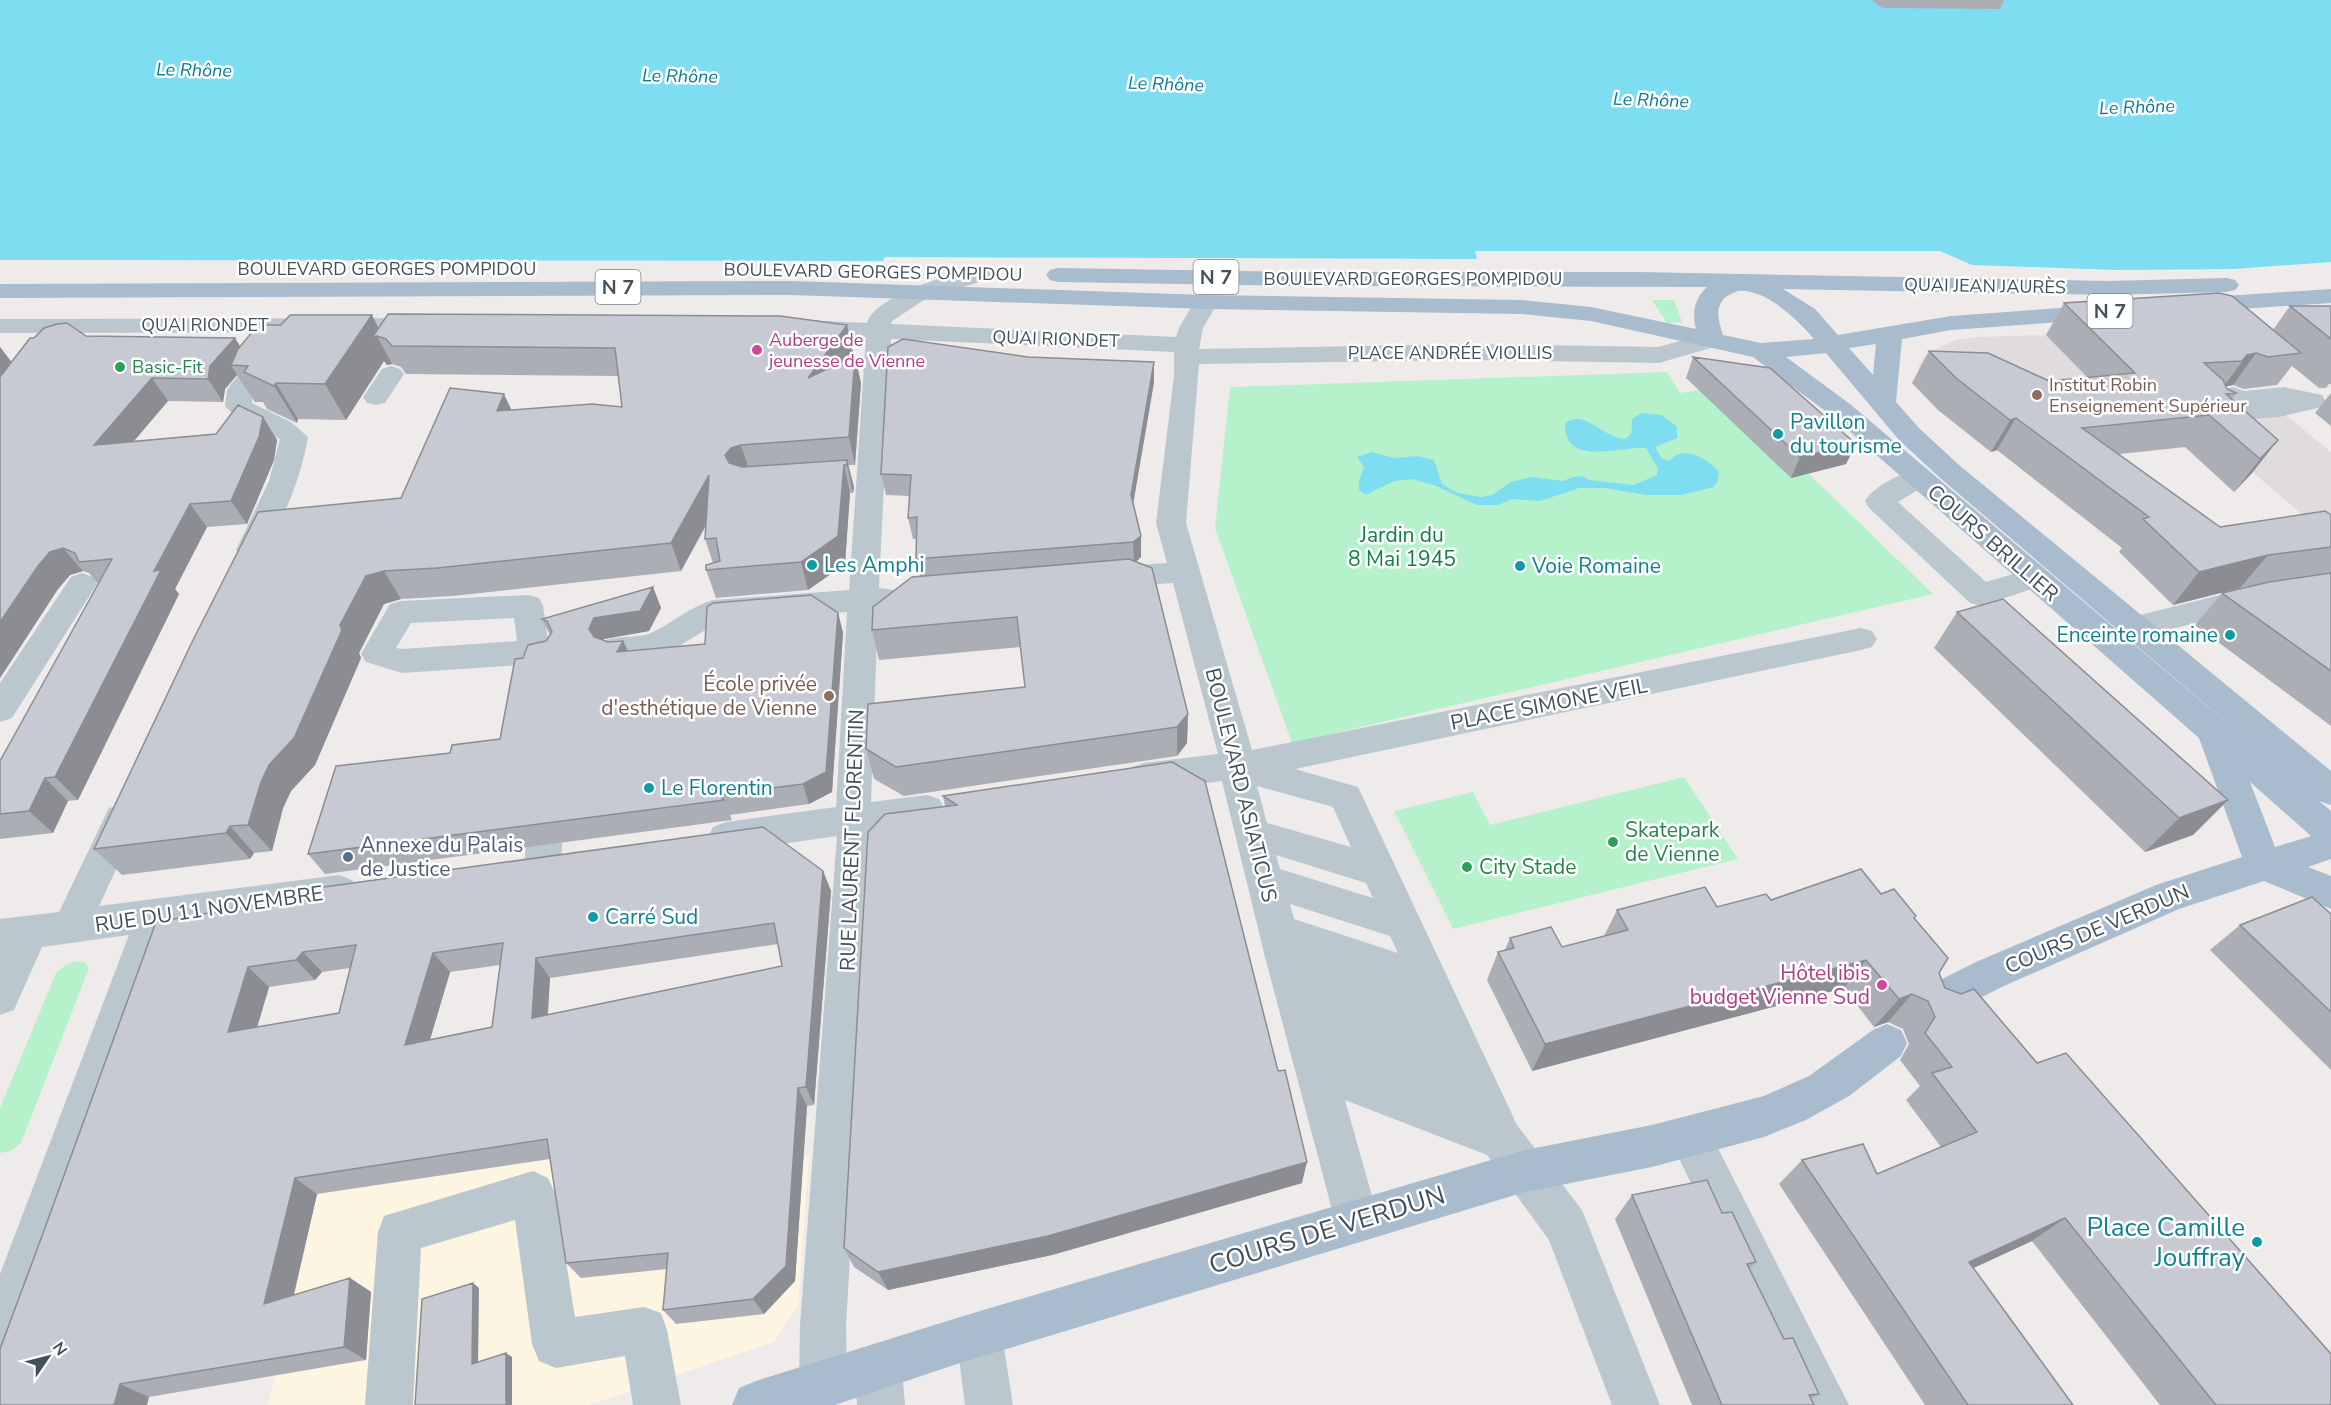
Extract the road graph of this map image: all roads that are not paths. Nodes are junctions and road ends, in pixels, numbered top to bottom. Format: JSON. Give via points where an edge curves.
{"nodes":[{"id":1,"x":81,"y":268,"type":"dead end"},
{"id":2,"x":985,"y":273,"type":"junction"},
{"id":3,"x":2331,"y":281,"type":"edge"},
{"id":4,"x":1746,"y":283,"type":"junction"},
{"id":5,"x":0,"y":291,"type":"edge"},
{"id":6,"x":919,"y":293,"type":"junction"},
{"id":7,"x":2331,"y":296,"type":"edge"},
{"id":8,"x":1206,"y":302,"type":"junction"},
{"id":9,"x":2201,"y":305,"type":"junction"},
{"id":10,"x":300,"y":325,"type":"junction"},
{"id":11,"x":2224,"y":325,"type":"edge"},
{"id":12,"x":0,"y":326,"type":"edge"},
{"id":13,"x":58,"y":326,"type":"junction"},
{"id":14,"x":777,"y":327,"type":"edge"},
{"id":15,"x":427,"y":330,"type":"edge"},
{"id":16,"x":878,"y":332,"type":"junction"},
{"id":17,"x":1890,"y":332,"type":"junction"},
{"id":18,"x":1712,"y":340,"type":"junction"},
{"id":19,"x":1833,"y":344,"type":"junction"},
{"id":20,"x":1186,"y":351,"type":"junction"},
{"id":21,"x":1761,"y":351,"type":"junction"},
{"id":22,"x":36,"y":353,"type":"edge"},
{"id":23,"x":2278,"y":370,"type":"edge"},
{"id":24,"x":391,"y":374,"type":"edge"},
{"id":25,"x":2233,"y":395,"type":"edge"},
{"id":26,"x":376,"y":397,"type":"dead end"},
{"id":27,"x":1883,"y":401,"type":"junction"},
{"id":28,"x":2322,"y":401,"type":"edge"},
{"id":29,"x":2214,"y":414,"type":"edge"},
{"id":30,"x":1918,"y":478,"type":"junction"},
{"id":31,"x":1185,"y":572,"type":"junction"},
{"id":32,"x":240,"y":573,"type":"edge"},
{"id":33,"x":2033,"y":578,"type":"junction"},
{"id":34,"x":1081,"y":579,"type":"edge"},
{"id":35,"x":82,"y":584,"type":"edge"},
{"id":36,"x":2331,"y":588,"type":"edge"},
{"id":37,"x":906,"y":595,"type":"edge"},
{"id":38,"x":862,"y":600,"type":"junction"},
{"id":39,"x":2134,"y":627,"type":"junction"},
{"id":40,"x":1861,"y":639,"type":"dead end"},
{"id":41,"x":617,"y":648,"type":"edge"},
{"id":42,"x":0,"y":709,"type":"edge"},
{"id":43,"x":2213,"y":730,"type":"junction"},
{"id":44,"x":1109,"y":782,"type":"edge"},
{"id":45,"x":2325,"y":786,"type":"edge"},
{"id":46,"x":133,"y":794,"type":"edge"},
{"id":47,"x":959,"y":805,"type":"edge"},
{"id":48,"x":854,"y":820,"type":"junction"},
{"id":49,"x":2331,"y":832,"type":"edge"},
{"id":50,"x":695,"y":842,"type":"edge"},
{"id":51,"x":2331,"y":844,"type":"edge"},
{"id":52,"x":577,"y":858,"type":"edge"},
{"id":53,"x":2263,"y":864,"type":"junction"},
{"id":54,"x":507,"y":868,"type":"edge"},
{"id":55,"x":366,"y":887,"type":"edge"},
{"id":56,"x":2331,"y":893,"type":"edge"},
{"id":57,"x":1272,"y":910,"type":"junction"},
{"id":58,"x":155,"y":917,"type":"junction"},
{"id":59,"x":71,"y":927,"type":"junction"},
{"id":60,"x":15,"y":934,"type":"edge"},
{"id":61,"x":1433,"y":987,"type":"junction"},
{"id":62,"x":0,"y":997,"type":"edge"},
{"id":63,"x":1936,"y":1002,"type":"edge"},
{"id":64,"x":1887,"y":1043,"type":"dead end"},
{"id":65,"x":1690,"y":1138,"type":"junction"},
{"id":66,"x":1357,"y":1221,"type":"junction"},
{"id":67,"x":980,"y":1335,"type":"junction"},
{"id":68,"x":0,"y":1336,"type":"edge"},
{"id":69,"x":823,"y":1384,"type":"junction"},
{"id":70,"x":880,"y":1387,"type":"edge"},
{"id":71,"x":390,"y":1405,"type":"edge"},
{"id":72,"x":657,"y":1405,"type":"edge"},
{"id":73,"x":756,"y":1405,"type":"edge"},
{"id":74,"x":989,"y":1405,"type":"edge"},
{"id":75,"x":1636,"y":1405,"type":"edge"},
{"id":76,"x":1825,"y":1405,"type":"edge"}],
"edges":[{"from":1,"to":2,"type":"main road","name":"BOULEVARD GEORGES POMPIDOU","number":"N 7"},
{"from":2,"to":4,"type":"main road","name":"BOULEVARD GEORGES POMPIDOU","number":"N 7"},
{"from":2,"to":6,"type":"street"},
{"from":3,"to":4,"type":"main road","name":"QUAI JEAN JAURÈS","number":"N 7","via":[[2108,288]]},
{"from":4,"to":18,"type":"main road","via":[[1719,289],[1708,300],[1706,325]]},
{"from":4,"to":19,"type":"main road","name":"COURS BRILLIER","via":[[1793,304]]},
{"from":5,"to":6,"type":"main road","name":"BOULEVARD GEORGES POMPIDOU","number":"N 7","via":[[635,287]]},
{"from":6,"to":8,"type":"main road","name":"BOULEVARD GEORGES POMPIDOU","number":"N 7"},
{"from":6,"to":16,"type":"street","via":[[881,317]]},
{"from":7,"to":9,"type":"main road","name":"QUAI JEAN JAURÈS","number":"N 7"},
{"from":8,"to":18,"type":"main road","name":"BOULEVARD GEORGES POMPIDOU","number":"N 7","via":[[1557,309]]},
{"from":8,"to":20,"type":"street","via":[[1191,328]]},
{"from":9,"to":11,"type":"street"},
{"from":9,"to":17,"type":"main road","name":"QUAI JEAN JAURÈS","number":"N 7","via":[[1951,322]]},
{"from":10,"to":13,"type":"street","name":"QUAI RIONDET"},
{"from":10,"to":15,"type":"street","name":"QUAI RIONDET"},
{"from":10,"to":32,"type":"street","via":[[275,349],[238,397],[238,406],[250,417],[294,437],[290,461]]},
{"from":12,"to":13,"type":"street","name":"QUAI RIONDET"},
{"from":13,"to":22,"type":"street"},
{"from":14,"to":16,"type":"street","name":"QUAI RIONDET"},
{"from":16,"to":20,"type":"street","name":"QUAI RIONDET"},
{"from":16,"to":38,"type":"street","name":"RUE LAURENT FLORENTIN","via":[[859,476]]},
{"from":17,"to":19,"type":"main road","name":"QUAI JEAN JAURÈS","number":"N 7"},
{"from":17,"to":27,"type":"main road"},
{"from":18,"to":20,"type":"street","name":"PLACE ANDRÉE VIOLLIS","via":[[1659,355]]},
{"from":18,"to":21,"type":"main road","name":"BOULEVARD GEORGES POMPIDOU"},
{"from":19,"to":21,"type":"main road","name":"QUAI JEAN JAURÈS"},
{"from":19,"to":27,"type":"main road","name":"COURS BRILLIER"},
{"from":20,"to":31,"type":"street","name":"BOULEVARD ASIATICUS","via":[[1187,376],[1171,523]]},
{"from":21,"to":30,"type":"main road","name":"COURS BRILLIER","via":[[1841,410]]},
{"from":23,"to":28,"type":"street"},
{"from":24,"to":26,"type":"street"},
{"from":25,"to":28,"type":"street","via":[[2238,399],[2284,395]]},
{"from":27,"to":39,"type":"main road","name":"COURS BRILLIER","via":[[1909,434],[1948,471]]},
{"from":28,"to":29,"type":"street"},
{"from":30,"to":33,"type":"main road","name":"COURS BRILLIER"},
{"from":30,"to":33,"type":"street","via":[[1879,501],[1981,595]]},
{"from":31,"to":34,"type":"street"},
{"from":31,"to":57,"type":"street","name":"BOULEVARD ASIATICUS","via":[[1234,746]]},
{"from":33,"to":43,"type":"main road","name":"COURS BRILLIER"},
{"from":35,"to":42,"type":"street"},
{"from":36,"to":39,"type":"street","via":[[2240,601]]},
{"from":37,"to":38,"type":"street"},
{"from":38,"to":41,"type":"street","via":[[713,611],[657,645]]},
{"from":38,"to":48,"type":"street","name":"RUE LAURENT FLORENTIN"},
{"from":39,"to":45,"type":"main road","name":"COURS BRILLIER"},
{"from":40,"to":57,"type":"street","name":"PLACE SIMONE VEIL"},
{"from":43,"to":49,"type":"main road","name":"COURS BRILLIER"},
{"from":43,"to":53,"type":"main road"},
{"from":44,"to":57,"type":"street","via":[[1191,770]]},
{"from":46,"to":59,"type":"street"},
{"from":47,"to":48,"type":"street"},
{"from":48,"to":50,"type":"street"},
{"from":48,"to":69,"type":"street","name":"RUE LAURENT FLORENTIN","via":[[856,850],[823,1325]]},
{"from":51,"to":53,"type":"main road","name":"COURS DE VERDUN"},
{"from":52,"to":54,"type":"street","via":[[543,852]]},
{"from":53,"to":56,"type":"main road"},
{"from":53,"to":63,"type":"main road","name":"COURS DE VERDUN","via":[[2169,896],[1990,974]]},
{"from":55,"to":58,"type":"street","name":"RUE DU 11 NOVEMBRE"},
{"from":57,"to":61,"type":"street"},
{"from":57,"to":61,"type":"street"},
{"from":57,"to":61,"type":"street"},
{"from":57,"to":61,"type":"street"},
{"from":57,"to":61,"type":"street"},
{"from":57,"to":61,"type":"street","via":[[1346,797]]},
{"from":57,"to":66,"type":"street","name":"BOULEVARD ASIATICUS"},
{"from":58,"to":59,"type":"street","name":"RUE DU 11 NOVEMBRE"},
{"from":58,"to":68,"type":"street"},
{"from":59,"to":60,"type":"street","name":"RUE DU 11 NOVEMBRE"},
{"from":60,"to":62,"type":"street"},
{"from":61,"to":65,"type":"main road","name":"COURS DE VERDUN","via":[[1617,1155]]},
{"from":61,"to":66,"type":"main road","name":"COURS DE VERDUN"},
{"from":61,"to":75,"type":"street","via":[[1566,1226]]},
{"from":64,"to":65,"type":"main road","name":"COURS DE VERDUN","via":[[1854,1070],[1799,1103]]},
{"from":65,"to":76,"type":"street"},
{"from":66,"to":67,"type":"main road","name":"COURS DE VERDUN"},
{"from":67,"to":70,"type":"main road","name":"COURS DE VERDUN"},
{"from":67,"to":74,"type":"street"},
{"from":69,"to":70,"type":"main road","name":"COURS DE VERDUN"},
{"from":69,"to":73,"type":"main road","name":"COURS DE VERDUN"},
{"from":71,"to":72,"type":"street","via":[[400,1232],[533,1193],[556,1344],[644,1330]]}]}
